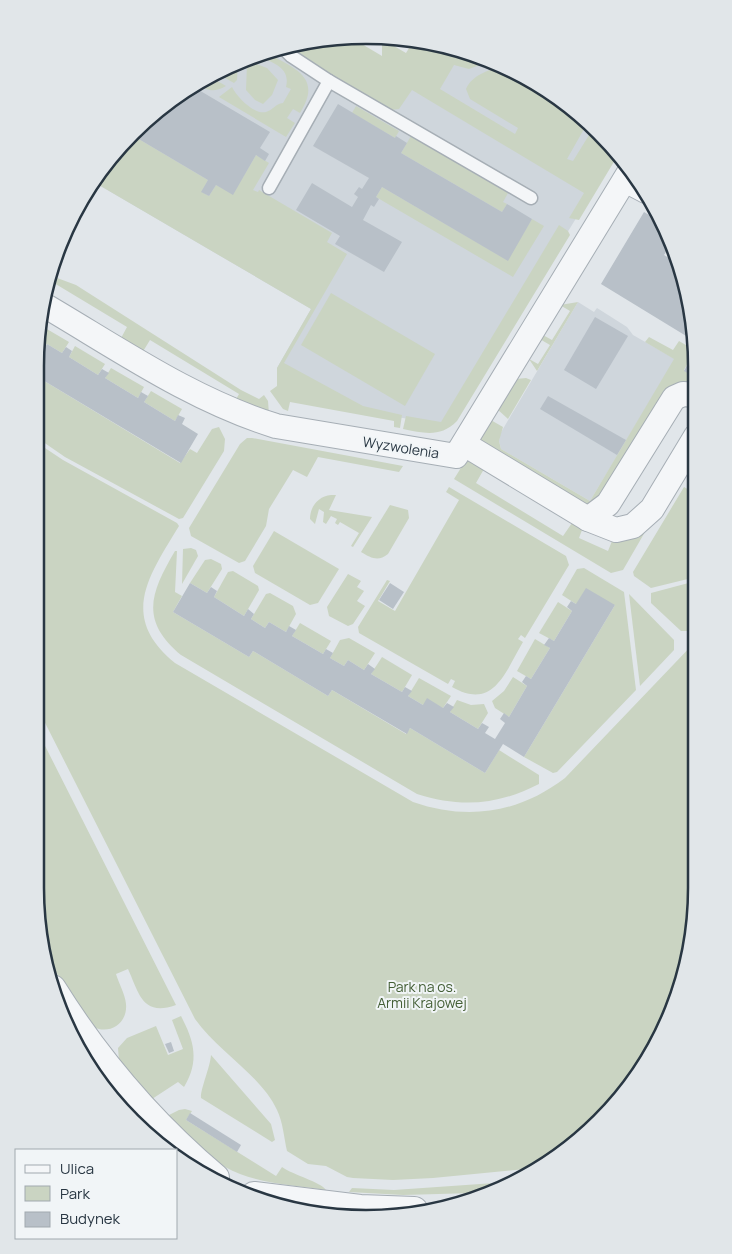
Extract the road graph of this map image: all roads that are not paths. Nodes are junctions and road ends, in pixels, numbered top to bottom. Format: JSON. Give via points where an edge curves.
{"nodes":[{"id":1,"x":289,"y":54,"type":"edge"},
{"id":2,"x":329,"y":81,"type":"junction"},
{"id":3,"x":627,"y":177,"type":"edge"},
{"id":4,"x":269,"y":188,"type":"dead end"},
{"id":5,"x":531,"y":198,"type":"dead end"},
{"id":6,"x":49,"y":308,"type":"edge"},
{"id":7,"x":688,"y":394,"type":"edge"},
{"id":8,"x":464,"y":444,"type":"junction"},
{"id":9,"x":688,"y":449,"type":"edge"},
{"id":10,"x":588,"y":519,"type":"junction"},
{"id":11,"x":70,"y":1016,"type":"edge"},
{"id":12,"x":195,"y":1161,"type":"edge"},
{"id":13,"x":287,"y":1200,"type":"edge"},
{"id":14,"x":387,"y":1210,"type":"edge"}],
"edges":[{"from":1,"to":2,"type":"lane"},
{"from":2,"to":4,"type":"lane"},
{"from":2,"to":5,"type":"lane"},
{"from":3,"to":8,"type":"street","name":"Wyzwolenia"},
{"from":6,"to":8,"type":"street","name":"Wyzwolenia","via":[[186,388],[248,417],[276,426],[456,456]]},
{"from":7,"to":10,"type":"street","via":[[674,398],[608,504]]},
{"from":8,"to":10,"type":"street"},
{"from":9,"to":10,"type":"street","via":[[652,509],[633,526],[616,530]]},
{"from":11,"to":12,"type":"street","via":[[122,1087]]},
{"from":13,"to":14,"type":"street"}]}
